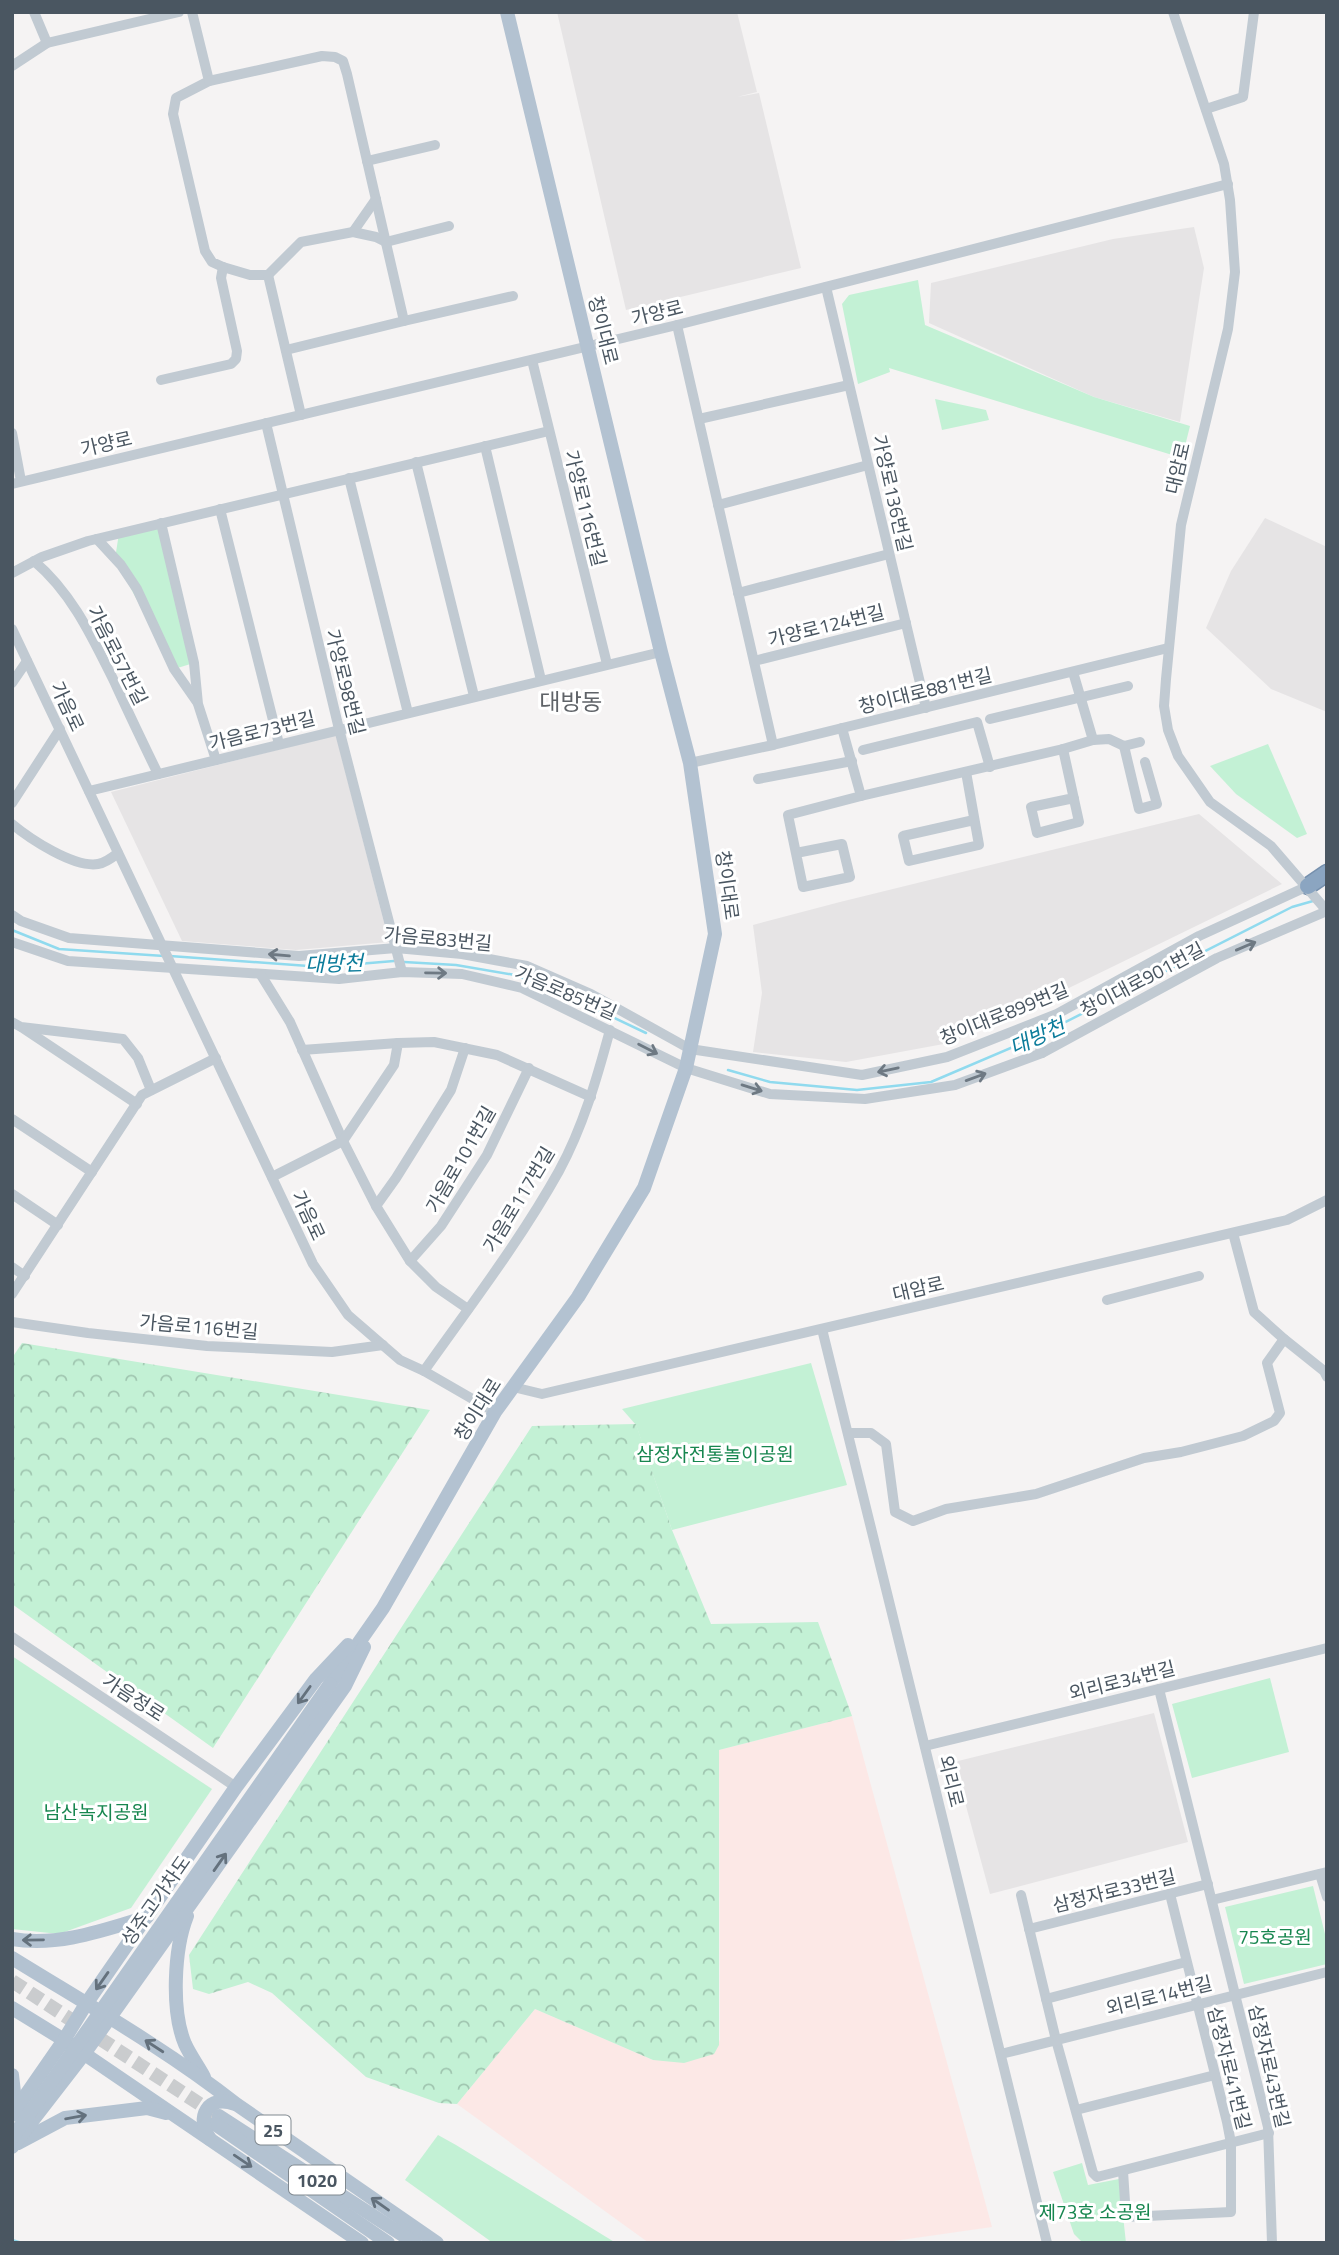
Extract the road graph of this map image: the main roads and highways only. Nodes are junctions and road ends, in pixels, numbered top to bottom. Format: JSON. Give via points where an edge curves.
{"nodes":[{"id":1,"x":507,"y":12,"type":"edge"},
{"id":2,"x":1327,"y":873,"type":"edge"},
{"id":3,"x":1307,"y":886,"type":"road end"},
{"id":4,"x":383,"y":1608,"type":"junction"},
{"id":5,"x":330,"y":1684,"type":"joint"},
{"id":6,"x":193,"y":1900,"type":"junction"},
{"id":7,"x":147,"y":1917,"type":"junction"},
{"id":8,"x":12,"y":1939,"type":"edge"},
{"id":9,"x":12,"y":1958,"type":"edge"},
{"id":10,"x":86,"y":2004,"type":"junction"},
{"id":11,"x":12,"y":2008,"type":"edge"},
{"id":12,"x":109,"y":2017,"type":"junction"},
{"id":13,"x":64,"y":2040,"type":"junction"},
{"id":14,"x":84,"y":2054,"type":"junction"},
{"id":15,"x":12,"y":2076,"type":"edge"},
{"id":16,"x":207,"y":2081,"type":"junction"},
{"id":17,"x":236,"y":2104,"type":"junction"},
{"id":18,"x":14,"y":2112,"type":"edge"},
{"id":19,"x":176,"y":2116,"type":"junction"},
{"id":20,"x":215,"y":2127,"type":"junction"},
{"id":21,"x":13,"y":2143,"type":"edge"},
{"id":22,"x":362,"y":2243,"type":"edge"},
{"id":23,"x":388,"y":2243,"type":"edge"},
{"id":24,"x":415,"y":2243,"type":"edge"},
{"id":25,"x":437,"y":2243,"type":"edge"}],
"edges":[{"from":1,"to":4,"type":"main road","name":"창이대로","via":[[690,763],[715,934],[686,1068],[644,1188],[578,1297],[495,1412]]},
{"from":2,"to":3,"type":"highway"},
{"from":4,"to":5,"type":"main road","name":"창이대로"},
{"from":6,"to":4,"type":"main road","one_way":true,"via":[[345,1686]]},
{"from":4,"to":7,"type":"main road","one_way":true,"via":[[316,1679]]},
{"from":5,"to":21,"type":"main road","name":"성주고가차도","bridge":true},
{"from":6,"to":12,"type":"main road"},
{"from":6,"to":16,"type":"main road","via":[[176,1959],[178,2010],[184,2043]]},
{"from":7,"to":8,"type":"main road","one_way":true,"via":[[83,1936],[29,1942]]},
{"from":7,"to":10,"type":"main road","one_way":true},
{"from":9,"to":10,"type":"main road"},
{"from":10,"to":12,"type":"main road"},
{"from":10,"to":13,"type":"main road"},
{"from":11,"to":13,"type":"main road"},
{"from":12,"to":14,"type":"main road"},
{"from":16,"to":12,"type":"main road","number":"25","one_way":true},
{"from":13,"to":14,"type":"main road"},
{"from":13,"to":18,"type":"main road"},
{"from":14,"to":19,"type":"main road"},
{"from":14,"to":21,"type":"main road"},
{"from":15,"to":18,"type":"main road"},
{"from":16,"to":17,"type":"main road","number":"25"},
{"from":17,"to":20,"type":"main road","via":[[219,2101],[211,2105],[202,2122],[204,2130]]},
{"from":25,"to":17,"type":"main road","number":"25","one_way":true},
{"from":19,"to":20,"type":"main road"},
{"from":21,"to":19,"type":"main road","one_way":true,"via":[[65,2118],[147,2108]]},
{"from":20,"to":22,"type":"main road","one_way":true},
{"from":20,"to":23,"type":"main road","number":"25"},
{"from":20,"to":24,"type":"main road","number":"1020"}]}
